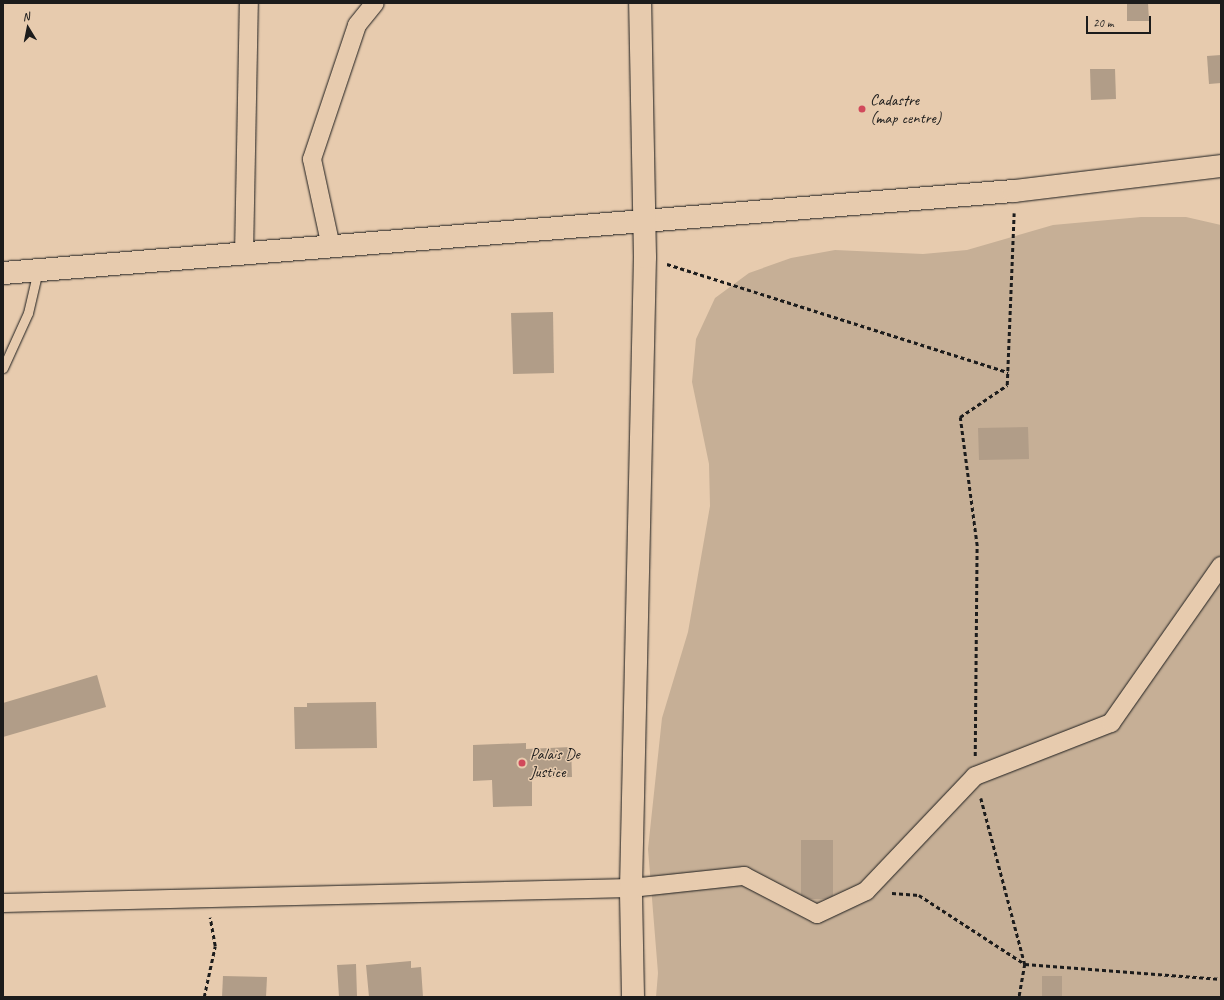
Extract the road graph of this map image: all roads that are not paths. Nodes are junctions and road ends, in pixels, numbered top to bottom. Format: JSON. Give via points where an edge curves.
{"nodes":[{"id":1,"x":249,"y":3,"type":"edge"},
{"id":2,"x":375,"y":3,"type":"edge"},
{"id":3,"x":640,"y":3,"type":"edge"},
{"id":4,"x":1221,"y":166,"type":"edge"},
{"id":5,"x":643,"y":223,"type":"junction"},
{"id":6,"x":331,"y":247,"type":"junction"},
{"id":7,"x":244,"y":255,"type":"junction"},
{"id":8,"x":38,"y":270,"type":"junction"},
{"id":9,"x":3,"y":273,"type":"edge"},
{"id":10,"x":3,"y":368,"type":"edge"},
{"id":11,"x":1221,"y":566,"type":"edge"},
{"id":12,"x":631,"y":888,"type":"junction"},
{"id":13,"x":3,"y":903,"type":"edge"},
{"id":14,"x":633,"y":997,"type":"edge"}],
"edges":[{"from":1,"to":7,"type":"street"},
{"from":2,"to":6,"type":"street","via":[[357,25],[312,159]]},
{"from":3,"to":5,"type":"street"},
{"from":4,"to":5,"type":"street","via":[[1014,191]]},
{"from":5,"to":6,"type":"street"},
{"from":5,"to":12,"type":"street","via":[[645,257]]},
{"from":6,"to":7,"type":"street"},
{"from":7,"to":8,"type":"street"},
{"from":8,"to":9,"type":"street"},
{"from":8,"to":10,"type":"lane","via":[[28,313]]},
{"from":11,"to":12,"type":"street","via":[[1111,722],[975,776],[866,891],[818,914],[744,876]]},
{"from":12,"to":13,"type":"street"},
{"from":12,"to":14,"type":"street"}]}
